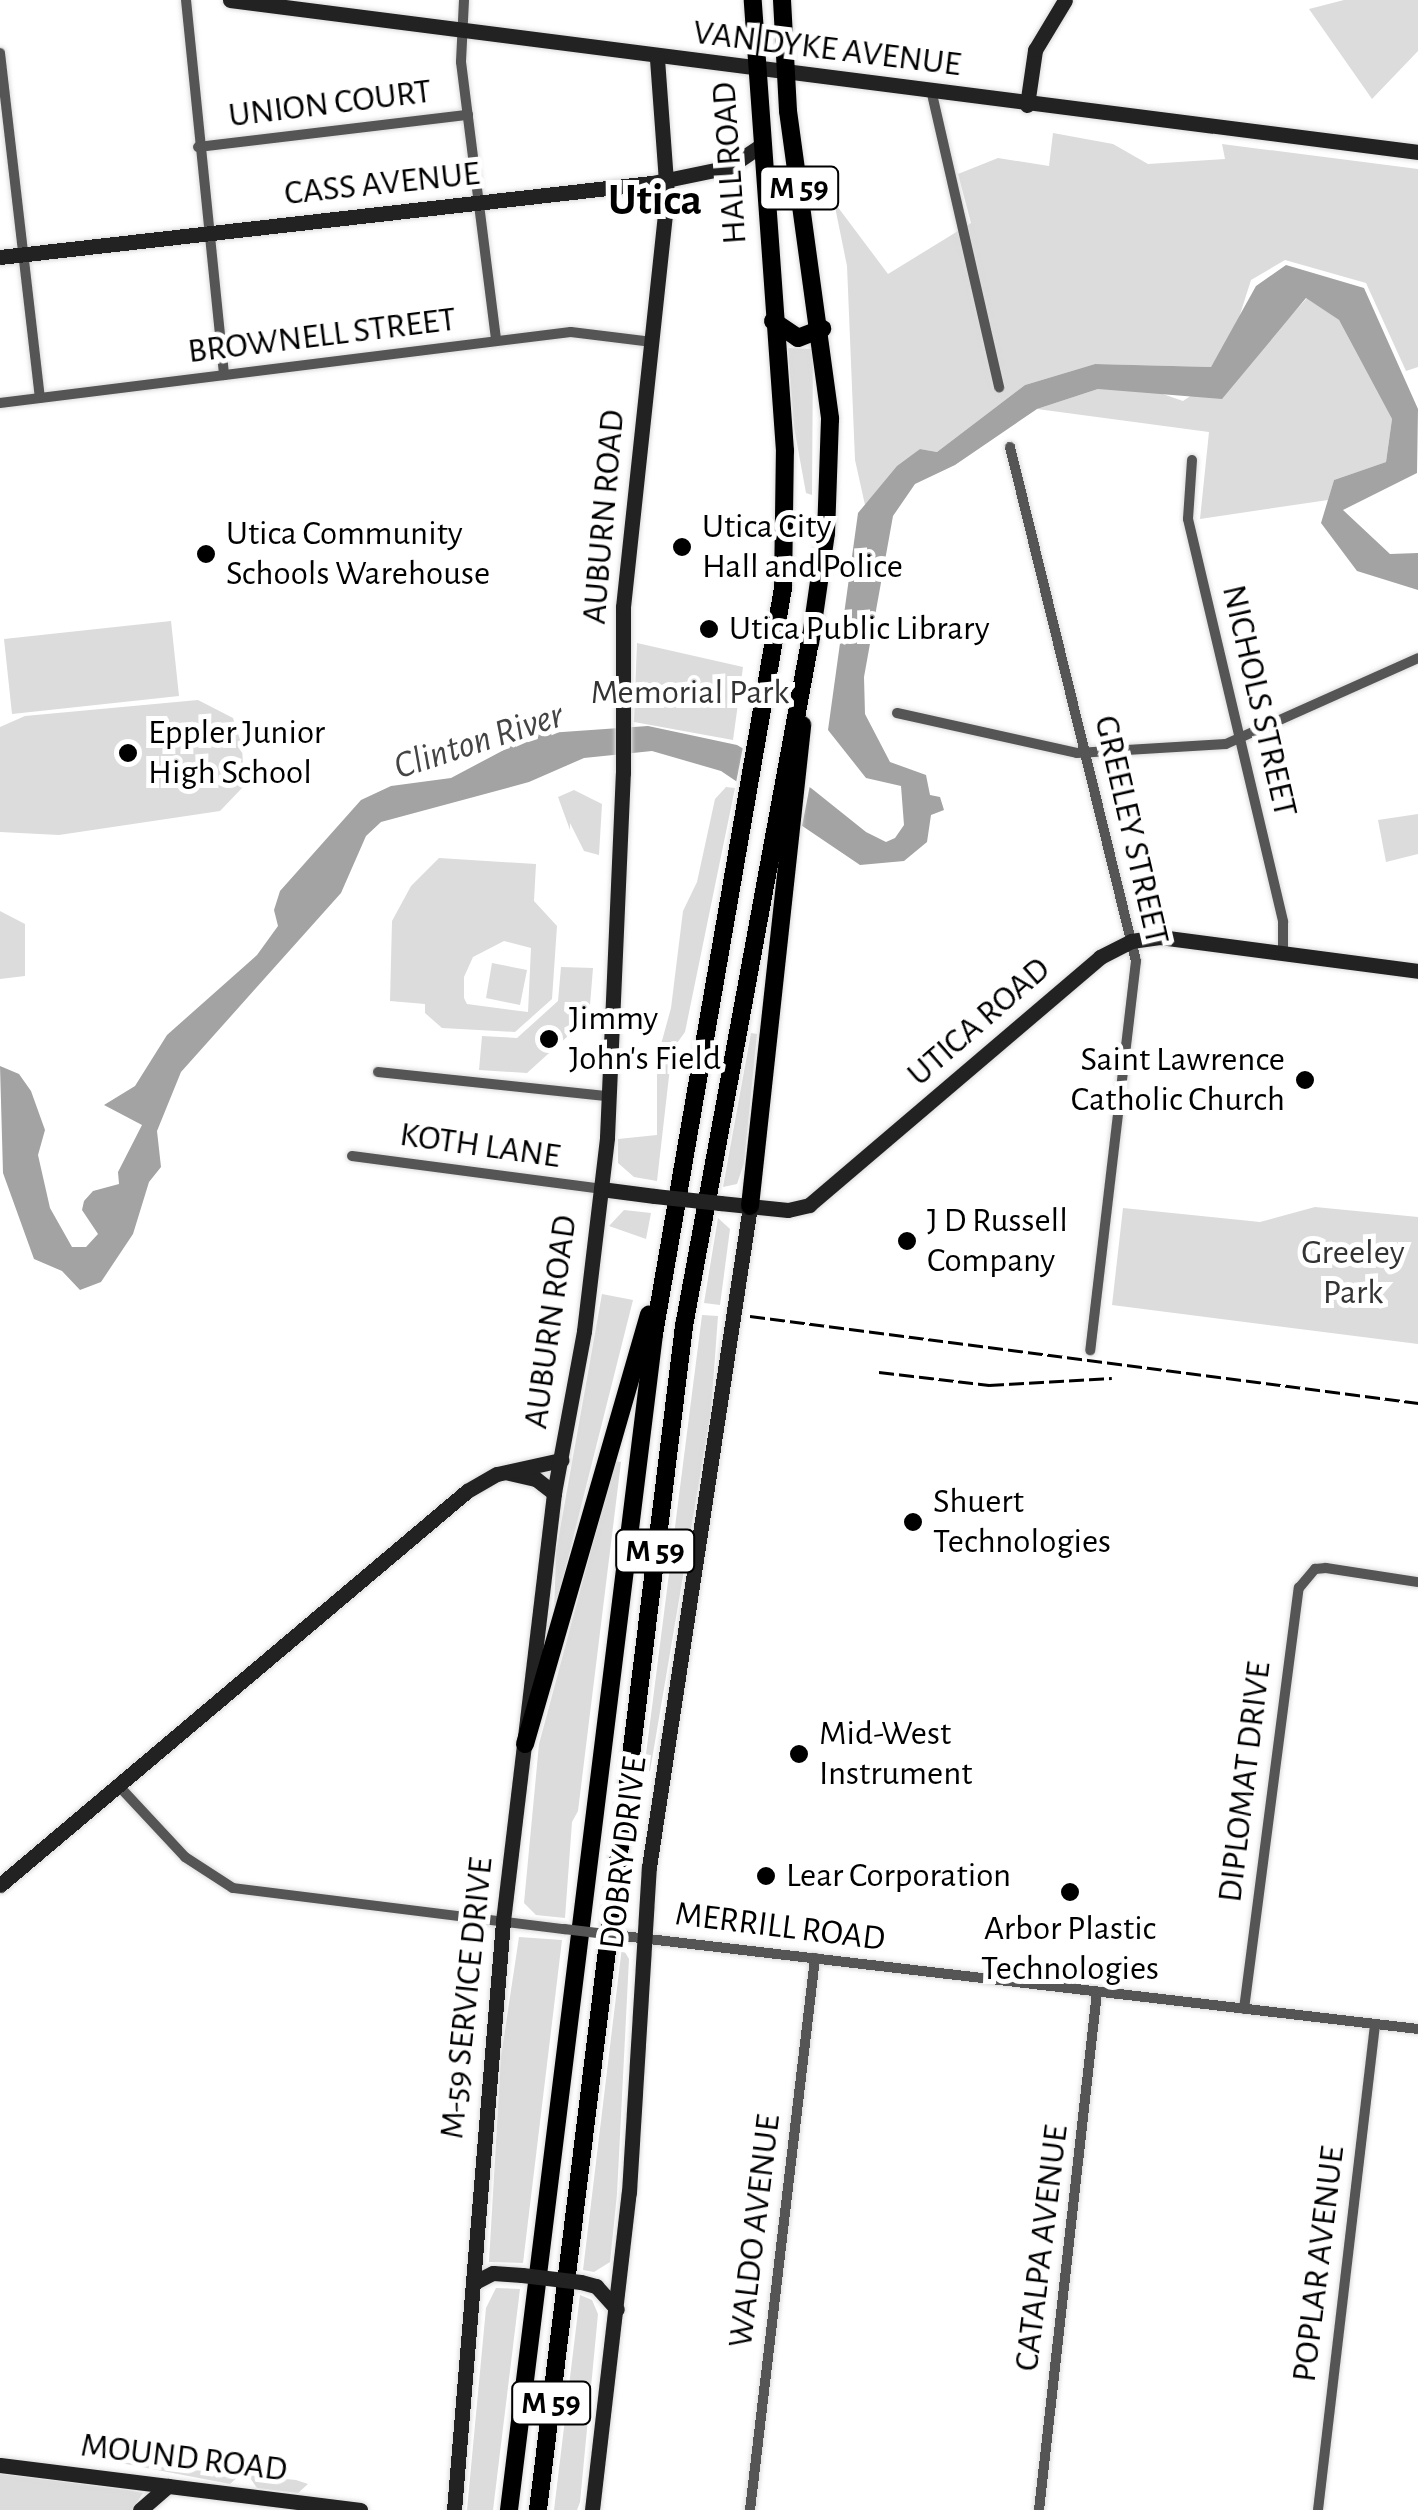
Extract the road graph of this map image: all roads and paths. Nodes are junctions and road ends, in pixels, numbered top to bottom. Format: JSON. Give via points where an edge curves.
{"nodes":[{"id":1,"x":186,"y":0,"type":"edge"},
{"id":2,"x":230,"y":0,"type":"edge"},
{"id":3,"x":464,"y":0,"type":"edge"},
{"id":4,"x":753,"y":0,"type":"edge"},
{"id":5,"x":782,"y":0,"type":"edge"},
{"id":6,"x":1059,"y":2,"type":"edge"},
{"id":7,"x":461,"y":30,"type":"junction"},
{"id":8,"x":0,"y":53,"type":"edge"},
{"id":9,"x":657,"y":58,"type":"junction"},
{"id":10,"x":756,"y":70,"type":"junction"},
{"id":11,"x":784,"y":74,"type":"junction"},
{"id":12,"x":932,"y":94,"type":"junction"},
{"id":13,"x":1026,"y":105,"type":"junction"},
{"id":14,"x":468,"y":115,"type":"junction"},
{"id":15,"x":762,"y":144,"type":"junction"},
{"id":16,"x":198,"y":147,"type":"junction"},
{"id":17,"x":1418,"y":152,"type":"edge"},
{"id":18,"x":666,"y":180,"type":"junction"},
{"id":19,"x":479,"y":204,"type":"junction"},
{"id":20,"x":208,"y":234,"type":"junction"},
{"id":21,"x":24,"y":254,"type":"junction"},
{"id":22,"x":0,"y":258,"type":"edge"},
{"id":23,"x":773,"y":321,"type":"junction"},
{"id":24,"x":822,"y":329,"type":"junction"},
{"id":25,"x":496,"y":341,"type":"junction"},
{"id":26,"x":652,"y":342,"type":"junction"},
{"id":27,"x":224,"y":376,"type":"junction"},
{"id":28,"x":999,"y":388,"type":"dead end"},
{"id":29,"x":40,"y":398,"type":"junction"},
{"id":30,"x":0,"y":403,"type":"edge"},
{"id":31,"x":1010,"y":447,"type":"dead end"},
{"id":32,"x":1192,"y":460,"type":"dead end"},
{"id":33,"x":1418,"y":658,"type":"edge"},
{"id":34,"x":897,"y":713,"type":"dead end"},
{"id":35,"x":1240,"y":742,"type":"junction"},
{"id":36,"x":1084,"y":754,"type":"junction"},
{"id":37,"x":784,"y":816,"type":"junction"},
{"id":38,"x":1131,"y":941,"type":"junction"},
{"id":39,"x":1283,"y":953,"type":"junction"},
{"id":40,"x":1418,"y":971,"type":"edge"},
{"id":41,"x":378,"y":1072,"type":"dead end"},
{"id":42,"x":608,"y":1096,"type":"junction"},
{"id":43,"x":352,"y":1156,"type":"dead end"},
{"id":44,"x":601,"y":1189,"type":"junction"},
{"id":45,"x":750,"y":1206,"type":"junction"},
{"id":46,"x":662,"y":1277,"type":"junction"},
{"id":47,"x":1090,"y":1350,"type":"dead end"},
{"id":48,"x":561,"y":1460,"type":"junction"},
{"id":49,"x":506,"y":1472,"type":"junction"},
{"id":50,"x":554,"y":1493,"type":"junction"},
{"id":51,"x":1418,"y":1582,"type":"edge"},
{"id":52,"x":525,"y":1744,"type":"junction"},
{"id":53,"x":117,"y":1784,"type":"junction"},
{"id":54,"x":0,"y":1885,"type":"edge"},
{"id":55,"x":503,"y":1922,"type":"junction"},
{"id":56,"x":642,"y":1938,"type":"junction"},
{"id":57,"x":815,"y":1958,"type":"junction"},
{"id":58,"x":1097,"y":1992,"type":"junction"},
{"id":59,"x":1244,"y":2009,"type":"junction"},
{"id":60,"x":1374,"y":2024,"type":"junction"},
{"id":61,"x":1418,"y":2029,"type":"edge"},
{"id":62,"x":475,"y":2282,"type":"junction"},
{"id":63,"x":617,"y":2309,"type":"junction"},
{"id":64,"x":0,"y":2465,"type":"edge"},
{"id":65,"x":168,"y":2486,"type":"junction"},
{"id":66,"x":140,"y":2510,"type":"edge"},
{"id":67,"x":360,"y":2510,"type":"edge"},
{"id":68,"x":454,"y":2510,"type":"edge"},
{"id":69,"x":509,"y":2510,"type":"edge"},
{"id":70,"x":538,"y":2510,"type":"edge"},
{"id":71,"x":592,"y":2510,"type":"edge"},
{"id":72,"x":750,"y":2510,"type":"edge"},
{"id":73,"x":1039,"y":2510,"type":"edge"},
{"id":74,"x":1318,"y":2510,"type":"edge"}],
"edges":[{"from":1,"to":16,"type":"street"},
{"from":2,"to":7,"type":"street","name":"VAN DYKE AVENUE"},
{"from":3,"to":7,"type":"street"},
{"from":4,"to":10,"type":"highway","name":"HALL ROAD","number":"M 59"},
{"from":5,"to":11,"type":"highway","name":"HALL ROAD","number":"M 59"},
{"from":6,"to":13,"type":"street","via":[[1035,50]]},
{"from":7,"to":9,"type":"street","name":"VAN DYKE AVENUE"},
{"from":7,"to":14,"type":"street"},
{"from":8,"to":21,"type":"street"},
{"from":9,"to":10,"type":"street","name":"VAN DYKE AVENUE"},
{"from":9,"to":18,"type":"street","name":"AUBURN ROAD"},
{"from":10,"to":11,"type":"street","name":"VAN DYKE AVENUE"},
{"from":10,"to":15,"type":"highway","name":"HALL ROAD","number":"M 59"},
{"from":11,"to":12,"type":"street","name":"VAN DYKE AVENUE"},
{"from":11,"to":24,"type":"highway","name":"HALL ROAD","number":"M 59"},
{"from":12,"to":13,"type":"street","name":"VAN DYKE AVENUE"},
{"from":12,"to":28,"type":"street"},
{"from":13,"to":17,"type":"street","name":"VAN DYKE AVENUE"},
{"from":14,"to":16,"type":"street","name":"UNION COURT"},
{"from":14,"to":19,"type":"street"},
{"from":15,"to":18,"type":"street","name":"CASS AVENUE","via":[[729,167]]},
{"from":15,"to":23,"type":"highway","name":"HALL ROAD","number":"M 59"},
{"from":16,"to":20,"type":"street"},
{"from":18,"to":19,"type":"street","name":"CASS AVENUE"},
{"from":18,"to":26,"type":"street","name":"AUBURN ROAD"},
{"from":19,"to":20,"type":"street","name":"CASS AVENUE"},
{"from":19,"to":25,"type":"street"},
{"from":20,"to":21,"type":"street","name":"CASS AVENUE"},
{"from":20,"to":27,"type":"street"},
{"from":21,"to":22,"type":"street","name":"CASS AVENUE"},
{"from":21,"to":29,"type":"street"},
{"from":23,"to":24,"type":"highway","via":[[798,338]]},
{"from":23,"to":46,"type":"highway","number":"M 59","via":[[785,556]]},
{"from":24,"to":37,"type":"highway","number":"M 59","via":[[829,478]]},
{"from":25,"to":26,"type":"street","name":"BROWNELL STREET","via":[[576,332]]},
{"from":25,"to":27,"type":"street","name":"BROWNELL STREET"},
{"from":26,"to":42,"type":"street","name":"AUBURN ROAD","via":[[626,574]]},
{"from":27,"to":29,"type":"street","name":"BROWNELL STREET"},
{"from":29,"to":30,"type":"street","name":"BROWNELL STREET"},
{"from":31,"to":36,"type":"street","name":"GREELEY STREET"},
{"from":32,"to":35,"type":"street","name":"NICHOLS STREET","via":[[1187,513]]},
{"from":33,"to":35,"type":"street"},
{"from":34,"to":36,"type":"street"},
{"from":35,"to":36,"type":"street"},
{"from":35,"to":39,"type":"street","name":"NICHOLS STREET","via":[[1284,922]]},
{"from":36,"to":38,"type":"street","name":"GREELEY STREET"},
{"from":37,"to":45,"type":"highway"},
{"from":37,"to":70,"type":"highway","number":"M 59","via":[[682,1342]]},
{"from":38,"to":39,"type":"street","name":"UTICA ROAD","via":[[1160,937]]},
{"from":38,"to":45,"type":"street","name":"UTICA ROAD","via":[[1100,957],[809,1204],[788,1210]]},
{"from":38,"to":47,"type":"street","name":"GREELEY STREET","via":[[1135,969]]},
{"from":39,"to":40,"type":"street","name":"UTICA ROAD"},
{"from":41,"to":42,"type":"street"},
{"from":42,"to":44,"type":"street","name":"AUBURN ROAD"},
{"from":43,"to":44,"type":"street","name":"KOTH LANE"},
{"from":44,"to":45,"type":"street","name":"UTICA ROAD","bridge":true},
{"from":44,"to":48,"type":"street","name":"AUBURN ROAD"},
{"from":45,"to":56,"type":"street","name":"DOBRY DRIVE"},
{"from":46,"to":52,"type":"highway"},
{"from":46,"to":69,"type":"highway","number":"M 59"},
{"from":48,"to":49,"type":"street","name":"AUBURN ROAD"},
{"from":48,"to":50,"type":"street","name":"AUBURN ROAD"},
{"from":49,"to":50,"type":"street"},
{"from":49,"to":53,"type":"street","name":"AUBURN ROAD","via":[[449,1505]]},
{"from":50,"to":52,"type":"street","name":"M-59 SERVICE DRIVE"},
{"from":51,"to":59,"type":"street","name":"DIPLOMAT DRIVE","via":[[1316,1569],[1295,1600]]},
{"from":52,"to":55,"type":"street","name":"M-59 SERVICE DRIVE"},
{"from":53,"to":54,"type":"street","name":"AUBURN ROAD"},
{"from":53,"to":55,"type":"street","name":"MERRILL ROAD","via":[[220,1884]]},
{"from":55,"to":56,"type":"street","name":"MERRILL ROAD","bridge":true},
{"from":55,"to":62,"type":"street","name":"M-59 SERVICE DRIVE"},
{"from":56,"to":57,"type":"street","name":"MERRILL ROAD"},
{"from":56,"to":63,"type":"street","name":"DOBRY DRIVE"},
{"from":57,"to":58,"type":"street","name":"MERRILL ROAD"},
{"from":57,"to":72,"type":"street","name":"WALDO AVENUE"},
{"from":58,"to":59,"type":"street","name":"MERRILL ROAD"},
{"from":58,"to":73,"type":"street","name":"CATALPA AVENUE"},
{"from":59,"to":60,"type":"street","name":"MERRILL ROAD"},
{"from":60,"to":61,"type":"street","name":"MERRILL ROAD"},
{"from":60,"to":74,"type":"street","name":"POPLAR AVENUE"},
{"from":62,"to":63,"type":"street","bridge":true,"via":[[493,2274],[581,2282],[596,2286]]},
{"from":62,"to":68,"type":"street","name":"M-59 SERVICE DRIVE"},
{"from":63,"to":71,"type":"street","name":"DOBRY DRIVE"},
{"from":64,"to":65,"type":"street","name":"MOUND ROAD"},
{"from":65,"to":66,"type":"street"},
{"from":65,"to":67,"type":"street","name":"MOUND ROAD"}]}
